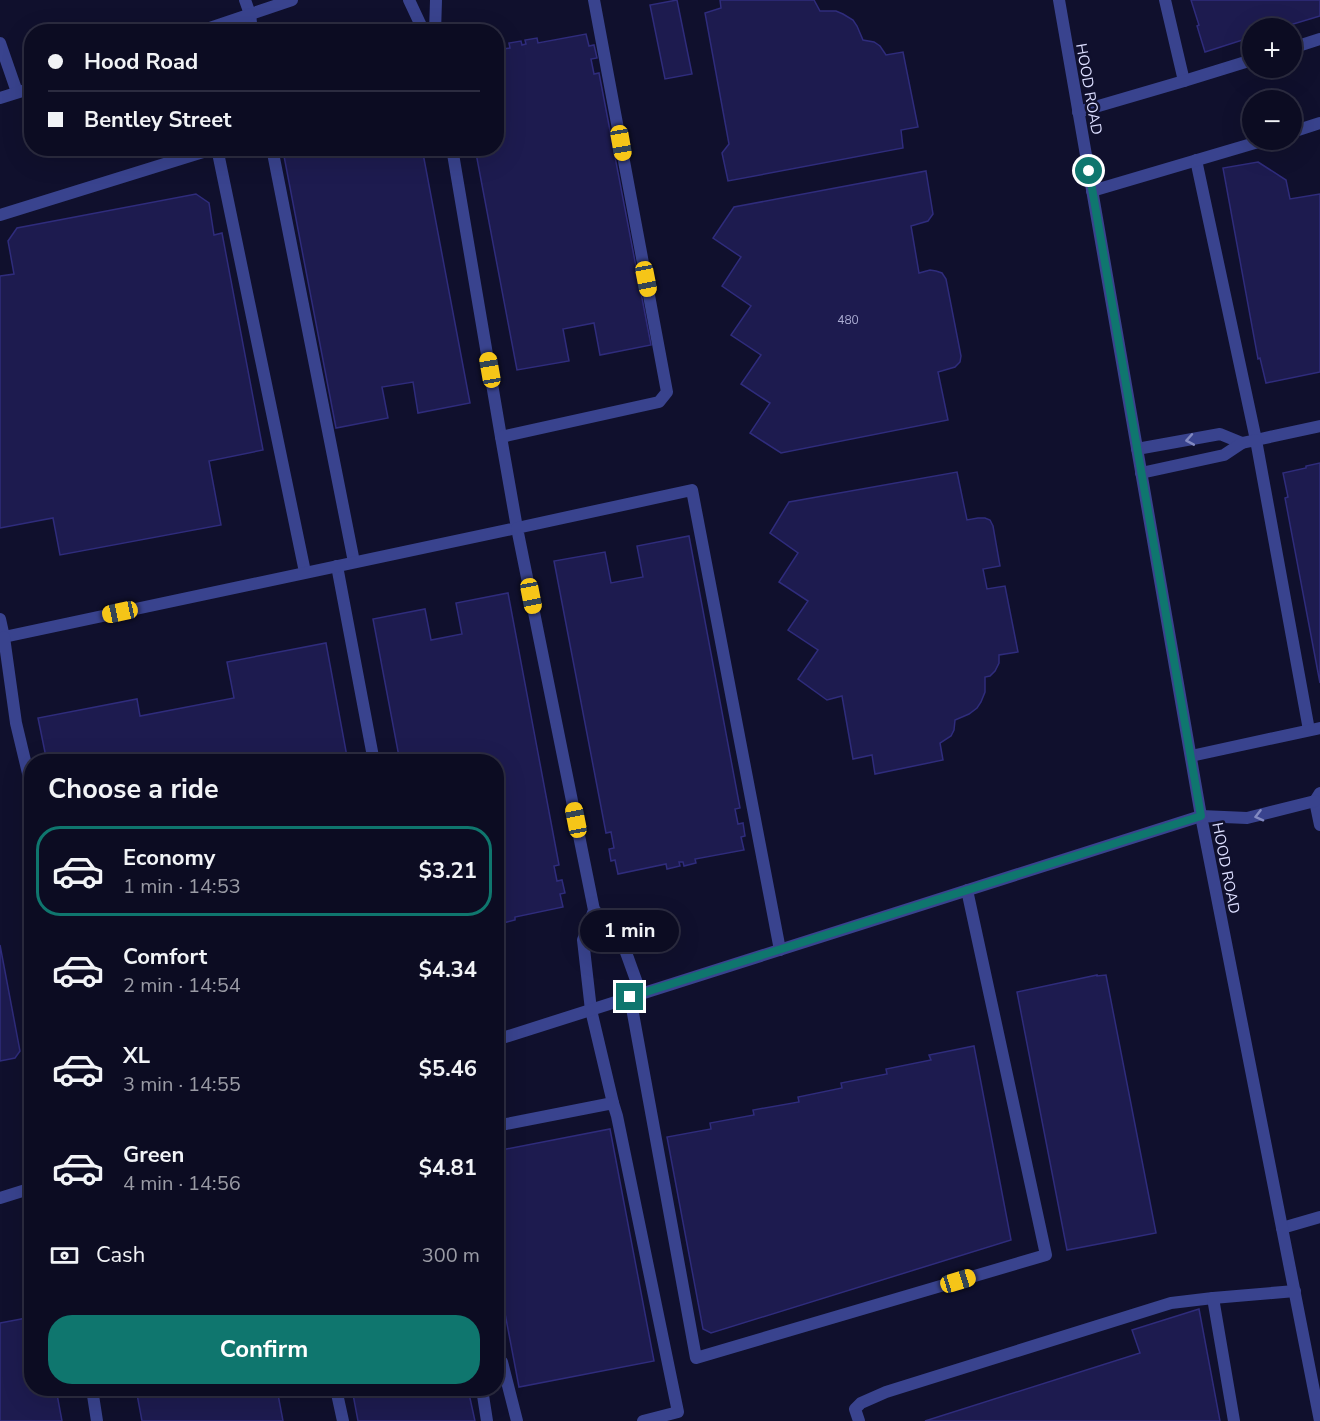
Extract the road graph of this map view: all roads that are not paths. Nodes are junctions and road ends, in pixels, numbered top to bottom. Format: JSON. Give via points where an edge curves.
{"nodes":[{"id":1,"x":245,"y":0,"type":"edge"},
{"id":2,"x":292,"y":0,"type":"edge"},
{"id":3,"x":408,"y":0,"type":"edge"},
{"id":4,"x":436,"y":0,"type":"edge"},
{"id":5,"x":594,"y":0,"type":"edge"},
{"id":6,"x":1059,"y":0,"type":"edge"},
{"id":7,"x":1165,"y":0,"type":"edge"},
{"id":8,"x":250,"y":14,"type":"junction"},
{"id":9,"x":221,"y":24,"type":"edge"},
{"id":10,"x":251,"y":24,"type":"edge"},
{"id":11,"x":420,"y":24,"type":"edge"},
{"id":12,"x":435,"y":24,"type":"edge"},
{"id":13,"x":1320,"y":39,"type":"edge"},
{"id":14,"x":0,"y":43,"type":"edge"},
{"id":15,"x":1302,"y":45,"type":"edge"},
{"id":16,"x":1242,"y":63,"type":"edge"},
{"id":17,"x":1184,"y":81,"type":"junction"},
{"id":18,"x":24,"y":91,"type":"edge"},
{"id":19,"x":17,"y":93,"type":"junction"},
{"id":20,"x":0,"y":98,"type":"edge"},
{"id":21,"x":1078,"y":112,"type":"junction"},
{"id":22,"x":1320,"y":123,"type":"edge"},
{"id":23,"x":1302,"y":129,"type":"edge"},
{"id":24,"x":1242,"y":147,"type":"edge"},
{"id":25,"x":191,"y":156,"type":"edge"},
{"id":26,"x":219,"y":156,"type":"edge"},
{"id":27,"x":275,"y":156,"type":"edge"},
{"id":28,"x":453,"y":156,"type":"edge"},
{"id":29,"x":1196,"y":160,"type":"junction"},
{"id":30,"x":1092,"y":191,"type":"junction"},
{"id":31,"x":0,"y":215,"type":"edge"},
{"id":32,"x":1320,"y":426,"type":"edge"},
{"id":33,"x":501,"y":437,"type":"junction"},
{"id":34,"x":1256,"y":440,"type":"junction"},
{"id":35,"x":1242,"y":442,"type":"junction"},
{"id":36,"x":1137,"y":449,"type":"junction"},
{"id":37,"x":1141,"y":473,"type":"junction"},
{"id":38,"x":517,"y":528,"type":"junction"},
{"id":39,"x":354,"y":562,"type":"junction"},
{"id":40,"x":337,"y":566,"type":"junction"},
{"id":41,"x":305,"y":572,"type":"junction"},
{"id":42,"x":0,"y":619,"type":"edge"},
{"id":43,"x":4,"y":637,"type":"junction"},
{"id":44,"x":1315,"y":729,"type":"edge"},
{"id":45,"x":372,"y":754,"type":"edge"},
{"id":46,"x":24,"y":756,"type":"edge"},
{"id":47,"x":1191,"y":756,"type":"junction"},
{"id":48,"x":1318,"y":797,"type":"edge"},
{"id":49,"x":1201,"y":816,"type":"junction"},
{"id":50,"x":1320,"y":825,"type":"edge"},
{"id":51,"x":967,"y":890,"type":"junction"},
{"id":52,"x":594,"y":910,"type":"junction"},
{"id":53,"x":780,"y":950,"type":"junction"},
{"id":54,"x":636,"y":996,"type":"junction"},
{"id":55,"x":591,"y":1010,"type":"junction"},
{"id":56,"x":504,"y":1037,"type":"edge"},
{"id":57,"x":613,"y":1103,"type":"junction"},
{"id":58,"x":504,"y":1124,"type":"edge"},
{"id":59,"x":24,"y":1190,"type":"edge"},
{"id":60,"x":0,"y":1198,"type":"edge"},
{"id":61,"x":1320,"y":1217,"type":"edge"},
{"id":62,"x":1282,"y":1228,"type":"junction"},
{"id":63,"x":1295,"y":1292,"type":"junction"},
{"id":64,"x":1213,"y":1298,"type":"junction"},
{"id":65,"x":504,"y":1370,"type":"edge"},
{"id":66,"x":93,"y":1396,"type":"edge"},
{"id":67,"x":338,"y":1396,"type":"edge"},
{"id":68,"x":483,"y":1396,"type":"edge"},
{"id":69,"x":97,"y":1421,"type":"edge"},
{"id":70,"x":343,"y":1421,"type":"edge"},
{"id":71,"x":488,"y":1421,"type":"edge"},
{"id":72,"x":517,"y":1421,"type":"edge"},
{"id":73,"x":643,"y":1421,"type":"edge"},
{"id":74,"x":859,"y":1421,"type":"edge"},
{"id":75,"x":1234,"y":1421,"type":"edge"},
{"id":76,"x":1320,"y":1421,"type":"edge"}],
"edges":[{"from":1,"to":8,"type":"street"},
{"from":2,"to":8,"type":"street"},
{"from":3,"to":11,"type":"street"},
{"from":4,"to":12,"type":"street"},
{"from":5,"to":33,"type":"street","via":[[667,392],[659,402]]},
{"from":6,"to":21,"type":"street","name":"HOOD ROAD"},
{"from":7,"to":17,"type":"street"},
{"from":8,"to":9,"type":"street"},
{"from":8,"to":10,"type":"street"},
{"from":13,"to":15,"type":"street"},
{"from":14,"to":19,"type":"street"},
{"from":16,"to":17,"type":"street"},
{"from":17,"to":21,"type":"street"},
{"from":18,"to":19,"type":"street"},
{"from":19,"to":20,"type":"street"},
{"from":21,"to":30,"type":"street","name":"HOOD ROAD"},
{"from":22,"to":23,"type":"street"},
{"from":24,"to":29,"type":"street"},
{"from":25,"to":31,"type":"street"},
{"from":26,"to":41,"type":"street"},
{"from":27,"to":39,"type":"street"},
{"from":28,"to":33,"type":"street"},
{"from":29,"to":30,"type":"street"},
{"from":29,"to":34,"type":"street"},
{"from":30,"to":36,"type":"street","name":"HOOD ROAD"},
{"from":32,"to":34,"type":"street"},
{"from":33,"to":38,"type":"street"},
{"from":34,"to":35,"type":"street"},
{"from":34,"to":44,"type":"street"},
{"from":35,"to":36,"type":"street","one_way":true,"via":[[1220,434]]},
{"from":35,"to":37,"type":"street","via":[[1224,454]]},
{"from":36,"to":37,"type":"street","name":"HOOD ROAD"},
{"from":37,"to":47,"type":"street","name":"HOOD ROAD"},
{"from":38,"to":39,"type":"street"},
{"from":38,"to":52,"type":"street"},
{"from":38,"to":53,"type":"street","via":[[692,490]]},
{"from":39,"to":40,"type":"street"},
{"from":40,"to":41,"type":"street"},
{"from":40,"to":45,"type":"street"},
{"from":41,"to":43,"type":"street"},
{"from":42,"to":43,"type":"street"},
{"from":43,"to":46,"type":"street"},
{"from":44,"to":47,"type":"street"},
{"from":47,"to":49,"type":"street","name":"HOOD ROAD"},
{"from":48,"to":49,"type":"street","one_way":true,"via":[[1247,818]]},
{"from":48,"to":50,"type":"street"},
{"from":49,"to":51,"type":"street"},
{"from":49,"to":62,"type":"street","name":"HOOD ROAD"},
{"from":51,"to":53,"type":"street"},
{"from":51,"to":54,"type":"street","via":[[1046,1255],[696,1358]]},
{"from":52,"to":54,"type":"street","via":[[620,933]]},
{"from":52,"to":55,"type":"street","via":[[583,940]]},
{"from":53,"to":54,"type":"street"},
{"from":54,"to":55,"type":"street"},
{"from":55,"to":56,"type":"street"},
{"from":55,"to":57,"type":"street"},
{"from":57,"to":58,"type":"street"},
{"from":57,"to":73,"type":"street","via":[[678,1412]]},
{"from":59,"to":60,"type":"street"},
{"from":61,"to":62,"type":"street"},
{"from":62,"to":63,"type":"street","name":"HOOD ROAD"},
{"from":63,"to":64,"type":"street"},
{"from":63,"to":76,"type":"street","name":"HOOD ROAD"},
{"from":64,"to":74,"type":"street","via":[[1171,1302],[886,1392],[855,1409]]},
{"from":64,"to":75,"type":"street"},
{"from":65,"to":72,"type":"street"},
{"from":66,"to":69,"type":"street"},
{"from":67,"to":70,"type":"street"},
{"from":68,"to":71,"type":"street"}]}
